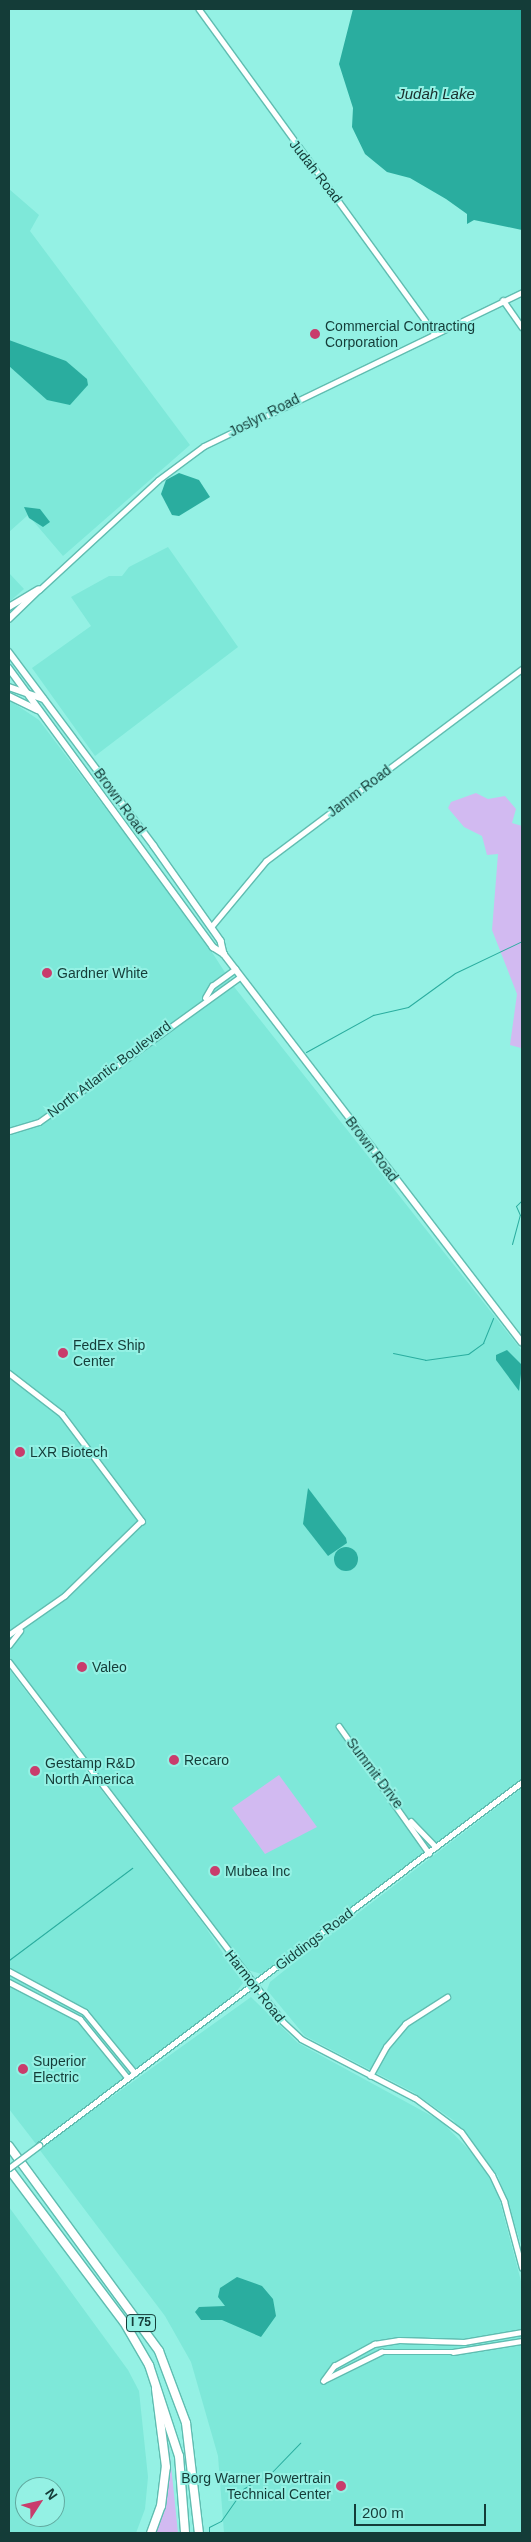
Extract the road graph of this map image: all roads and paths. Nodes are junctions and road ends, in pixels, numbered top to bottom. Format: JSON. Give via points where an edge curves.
{"nodes":[{"id":1,"x":199,"y":9,"type":"edge"},
{"id":2,"x":522,"y":292,"type":"edge"},
{"id":3,"x":503,"y":300,"type":"junction"},
{"id":4,"x":522,"y":328,"type":"edge"},
{"id":5,"x":434,"y":332,"type":"junction"},
{"id":6,"x":39,"y":590,"type":"junction"},
{"id":7,"x":9,"y":607,"type":"edge"},
{"id":8,"x":9,"y":619,"type":"edge"},
{"id":9,"x":9,"y":652,"type":"edge"},
{"id":10,"x":9,"y":668,"type":"edge"},
{"id":11,"x":522,"y":669,"type":"edge"},
{"id":12,"x":9,"y":687,"type":"edge"},
{"id":13,"x":27,"y":691,"type":"junction"},
{"id":14,"x":9,"y":696,"type":"edge"},
{"id":15,"x":45,"y":700,"type":"junction"},
{"id":16,"x":45,"y":716,"type":"junction"},
{"id":17,"x":109,"y":801,"type":"junction"},
{"id":18,"x":154,"y":846,"type":"junction"},
{"id":19,"x":211,"y":927,"type":"junction"},
{"id":20,"x":202,"y":931,"type":"junction"},
{"id":21,"x":224,"y":954,"type":"junction"},
{"id":22,"x":235,"y":969,"type":"junction"},
{"id":23,"x":240,"y":977,"type":"junction"},
{"id":24,"x":205,"y":998,"type":"junction"},
{"id":25,"x":9,"y":1131,"type":"edge"},
{"id":26,"x":522,"y":1342,"type":"edge"},
{"id":27,"x":9,"y":1373,"type":"edge"},
{"id":28,"x":20,"y":1631,"type":"junction"},
{"id":29,"x":9,"y":1635,"type":"edge"},
{"id":30,"x":9,"y":1645,"type":"edge"},
{"id":31,"x":9,"y":1662,"type":"edge"},
{"id":32,"x":339,"y":1726,"type":"dead end"},
{"id":33,"x":522,"y":1782,"type":"edge"},
{"id":34,"x":410,"y":1820,"type":"junction"},
{"id":35,"x":436,"y":1847,"type":"junction"},
{"id":36,"x":429,"y":1852,"type":"junction"},
{"id":37,"x":9,"y":1971,"type":"edge"},
{"id":38,"x":9,"y":1982,"type":"edge"},
{"id":39,"x":254,"y":1985,"type":"junction"},
{"id":40,"x":447,"y":1997,"type":"dead end"},
{"id":41,"x":135,"y":2074,"type":"junction"},
{"id":42,"x":370,"y":2076,"type":"junction"},
{"id":43,"x":128,"y":2078,"type":"junction"},
{"id":44,"x":9,"y":2146,"type":"edge"},
{"id":45,"x":9,"y":2168,"type":"edge"},
{"id":46,"x":520,"y":2250,"type":"edge"},
{"id":47,"x":522,"y":2268,"type":"edge"},
{"id":48,"x":522,"y":2332,"type":"edge"},
{"id":49,"x":522,"y":2341,"type":"edge"},
{"id":50,"x":154,"y":2378,"type":"junction"},
{"id":51,"x":151,"y":2533,"type":"edge"},
{"id":52,"x":185,"y":2533,"type":"edge"},
{"id":53,"x":199,"y":2533,"type":"edge"}],
"edges":[{"from":1,"to":5,"type":"street","name":"Judah Road"},
{"from":2,"to":3,"type":"street","name":"Joslyn Road"},
{"from":3,"to":4,"type":"street"},
{"from":3,"to":5,"type":"street","name":"Joslyn Road"},
{"from":5,"to":6,"type":"street","name":"Joslyn Road","via":[[189,455]]},
{"from":6,"to":7,"type":"main road","name":"Joslyn Road"},
{"from":6,"to":8,"type":"main road","name":"Joslyn Road"},
{"from":9,"to":15,"type":"main road","name":"Brown Road"},
{"from":10,"to":13,"type":"main road","name":"Brown Road"},
{"from":11,"to":19,"type":"street","name":"Jamm Road","via":[[266,861]]},
{"from":12,"to":13,"type":"main road"},
{"from":13,"to":15,"type":"main road"},
{"from":13,"to":16,"type":"main road","name":"Brown Road"},
{"from":14,"to":16,"type":"main road"},
{"from":15,"to":18,"type":"main road","name":"Brown Road"},
{"from":16,"to":17,"type":"main road","name":"Brown Road"},
{"from":17,"to":18,"type":"main road","via":[[116,801]]},
{"from":17,"to":20,"type":"main road","name":"Brown Road"},
{"from":18,"to":19,"type":"main road","name":"Brown Road"},
{"from":19,"to":20,"type":"main road"},
{"from":19,"to":21,"type":"main road","name":"Brown Road"},
{"from":20,"to":21,"type":"main road","name":"Brown Road"},
{"from":21,"to":22,"type":"main road","name":"Brown Road"},
{"from":22,"to":23,"type":"main road","name":"Brown Road"},
{"from":22,"to":24,"type":"street","name":"North Atlantic Boulevard","via":[[212,986]]},
{"from":23,"to":24,"type":"street","name":"North Atlantic Boulevard"},
{"from":23,"to":26,"type":"main road","name":"Brown Road"},
{"from":24,"to":25,"type":"street","name":"North Atlantic Boulevard","via":[[39,1122]]},
{"from":27,"to":28,"type":"street","via":[[62,1414],[142,1521],[75,1588]]},
{"from":28,"to":29,"type":"street"},
{"from":28,"to":30,"type":"street"},
{"from":31,"to":39,"type":"street","name":"Harmon Road"},
{"from":32,"to":34,"type":"street","name":"Summit Drive"},
{"from":33,"to":35,"type":"street","name":"Giddings Road"},
{"from":34,"to":35,"type":"street","name":"Summit Drive"},
{"from":34,"to":36,"type":"street","name":"Summit Drive"},
{"from":35,"to":36,"type":"street","name":"Giddings Road"},
{"from":36,"to":39,"type":"street","name":"Giddings Road"},
{"from":37,"to":41,"type":"street","via":[[85,2012]]},
{"from":38,"to":43,"type":"street","via":[[80,2019]]},
{"from":39,"to":41,"type":"street","name":"Giddings Road"},
{"from":39,"to":42,"type":"street","name":"Harmon Road","via":[[301,2039]]},
{"from":40,"to":42,"type":"street","via":[[395,2034]]},
{"from":41,"to":43,"type":"street","name":"Giddings Road"},
{"from":42,"to":46,"type":"street","name":"Harmon Road","via":[[415,2098],[461,2132],[492,2175]]},
{"from":43,"to":45,"type":"street","name":"Giddings Road","bridge":true},
{"from":44,"to":53,"type":"highway","number":"I 75","via":[[158,2351],[186,2423]]},
{"from":45,"to":50,"type":"highway","number":"I 75","via":[[124,2322]]},
{"from":46,"to":47,"type":"street","name":"Harmon Road"},
{"from":48,"to":49,"type":"street","via":[[464,2342],[399,2340],[374,2344],[334,2366],[323,2381],[381,2352],[453,2352]]},
{"from":50,"to":51,"type":"highway","via":[[166,2467],[161,2506]]},
{"from":50,"to":52,"type":"highway","number":"I 75","via":[[179,2456]]}]}
